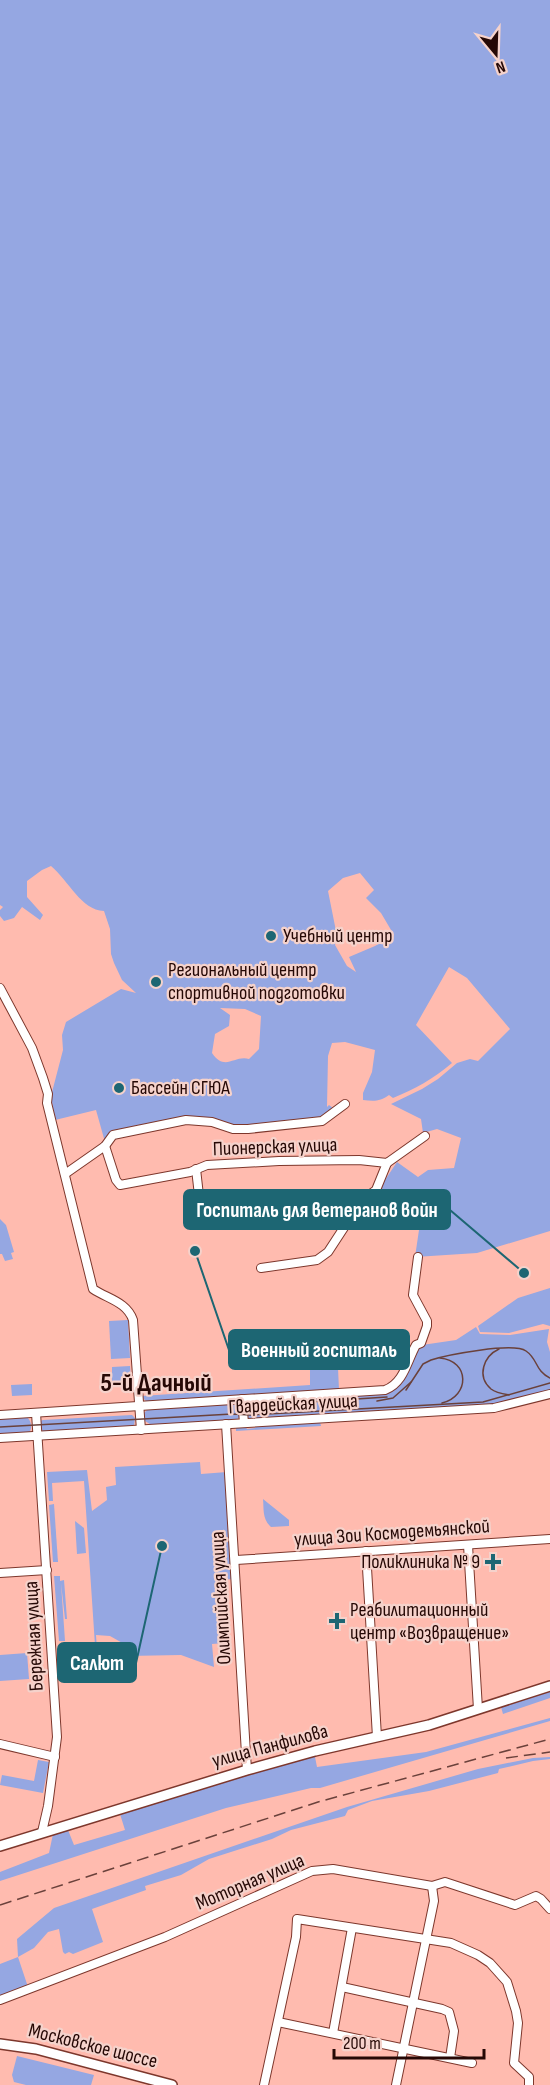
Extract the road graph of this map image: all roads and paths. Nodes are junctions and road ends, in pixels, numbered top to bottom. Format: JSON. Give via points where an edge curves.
{"nodes":[{"id":1,"x":0,"y":988,"type":"edge"},
{"id":2,"x":345,"y":1104,"type":"dead end"},
{"id":3,"x":426,"y":1136,"type":"dead end"},
{"id":4,"x":105,"y":1146,"type":"junction"},
{"id":5,"x":387,"y":1163,"type":"junction"},
{"id":6,"x":196,"y":1169,"type":"junction"},
{"id":7,"x":65,"y":1174,"type":"junction"},
{"id":8,"x":362,"y":1200,"type":"junction"},
{"id":9,"x":418,"y":1257,"type":"dead end"},
{"id":10,"x":261,"y":1268,"type":"dead end"},
{"id":11,"x":550,"y":1394,"type":"edge"},
{"id":12,"x":242,"y":1399,"type":"junction"},
{"id":13,"x":139,"y":1406,"type":"junction"},
{"id":14,"x":36,"y":1413,"type":"junction"},
{"id":15,"x":0,"y":1415,"type":"edge"},
{"id":16,"x":244,"y":1423,"type":"junction"},
{"id":17,"x":226,"y":1424,"type":"junction"},
{"id":18,"x":141,"y":1430,"type":"junction"},
{"id":19,"x":38,"y":1436,"type":"junction"},
{"id":20,"x":0,"y":1438,"type":"edge"},
{"id":21,"x":550,"y":1539,"type":"edge"},
{"id":22,"x":468,"y":1545,"type":"junction"},
{"id":23,"x":366,"y":1551,"type":"junction"},
{"id":24,"x":236,"y":1560,"type":"junction"},
{"id":25,"x":47,"y":1570,"type":"junction"},
{"id":26,"x":0,"y":1573,"type":"edge"},
{"id":27,"x":550,"y":1686,"type":"edge"},
{"id":28,"x":478,"y":1709,"type":"junction"},
{"id":29,"x":377,"y":1737,"type":"junction"},
{"id":30,"x":0,"y":1744,"type":"edge"},
{"id":31,"x":56,"y":1757,"type":"junction"},
{"id":32,"x":247,"y":1770,"type":"junction"},
{"id":33,"x":42,"y":1832,"type":"junction"},
{"id":34,"x":0,"y":1846,"type":"edge"},
{"id":35,"x":432,"y":1886,"type":"junction"},
{"id":36,"x":550,"y":1909,"type":"edge"},
{"id":37,"x":352,"y":1928,"type":"junction"},
{"id":38,"x":426,"y":1940,"type":"junction"},
{"id":39,"x":342,"y":1987,"type":"junction"},
{"id":40,"x":0,"y":2000,"type":"edge"},
{"id":41,"x":413,"y":2003,"type":"junction"},
{"id":42,"x":278,"y":2022,"type":"junction"},
{"id":43,"x":333,"y":2033,"type":"junction"},
{"id":44,"x":2,"y":2044,"type":"edge"},
{"id":45,"x":403,"y":2048,"type":"junction"},
{"id":46,"x":450,"y":2058,"type":"junction"},
{"id":47,"x":472,"y":2062,"type":"dead end"},
{"id":48,"x":172,"y":2085,"type":"edge"},
{"id":49,"x":264,"y":2085,"type":"edge"},
{"id":50,"x":396,"y":2085,"type":"edge"},
{"id":51,"x":529,"y":2085,"type":"edge"}],
"edges":[{"from":1,"to":7,"type":"street","via":[[29,1041],[43,1078]]},
{"from":2,"to":4,"type":"street","via":[[322,1121],[233,1129],[186,1120],[113,1135]]},
{"from":3,"to":5,"type":"street"},
{"from":4,"to":6,"type":"street","name":"Пионерская улица","via":[[120,1185]]},
{"from":4,"to":7,"type":"street"},
{"from":5,"to":6,"type":"street","name":"Пионерская улица","via":[[279,1161]]},
{"from":5,"to":8,"type":"street","via":[[376,1190]]},
{"from":6,"to":8,"type":"street","via":[[203,1217]]},
{"from":7,"to":13,"type":"street","via":[[93,1289],[131,1313]]},
{"from":8,"to":10,"type":"street","via":[[328,1252],[317,1260]]},
{"from":9,"to":12,"type":"street","via":[[413,1294],[427,1326],[394,1387]]},
{"from":11,"to":16,"type":"street","name":"Гвардейская улица","via":[[494,1408]]},
{"from":12,"to":13,"type":"street"},
{"from":12,"to":16,"type":"street"},
{"from":13,"to":14,"type":"street"},
{"from":13,"to":18,"type":"street"},
{"from":14,"to":15,"type":"street"},
{"from":14,"to":19,"type":"street","name":"Бережная улица"},
{"from":16,"to":17,"type":"street","name":"Гвардейская улица"},
{"from":17,"to":18,"type":"street","name":"Гвардейская улица"},
{"from":17,"to":24,"type":"street","name":"Олимпийская улица"},
{"from":18,"to":19,"type":"street","name":"Гвардейская улица"},
{"from":19,"to":20,"type":"street","name":"Гвардейская улица"},
{"from":19,"to":25,"type":"street","name":"Бережная улица"},
{"from":21,"to":22,"type":"street","name":"улица Зои Космодемьянской"},
{"from":22,"to":23,"type":"street","name":"улица Зои Космодемьянской"},
{"from":22,"to":28,"type":"street"},
{"from":23,"to":24,"type":"street","name":"улица Зои Космодемьянской"},
{"from":23,"to":29,"type":"street"},
{"from":24,"to":32,"type":"street","name":"Олимпийская улица"},
{"from":25,"to":26,"type":"street"},
{"from":25,"to":31,"type":"street","name":"Бережная улица"},
{"from":27,"to":28,"type":"main road","name":"улица Панфилова"},
{"from":28,"to":29,"type":"main road","name":"улица Панфилова"},
{"from":29,"to":32,"type":"main road","name":"улица Панфилова"},
{"from":30,"to":31,"type":"street"},
{"from":31,"to":33,"type":"street","name":"Бережная улица"},
{"from":32,"to":33,"type":"main road","name":"улица Панфилова"},
{"from":33,"to":34,"type":"main road","name":"улица Панфилова"},
{"from":35,"to":36,"type":"street","name":"Моторная улица","via":[[445,1882],[515,1905],[536,1896]]},
{"from":35,"to":38,"type":"street","via":[[434,1901]]},
{"from":35,"to":40,"type":"street","name":"Моторная улица","via":[[333,1869],[312,1871],[165,1937]]},
{"from":37,"to":38,"type":"street"},
{"from":37,"to":39,"type":"street"},
{"from":37,"to":42,"type":"street","via":[[297,1919]]},
{"from":38,"to":41,"type":"street"},
{"from":38,"to":51,"type":"street","via":[[452,1943],[478,1955],[507,1982],[518,2023],[514,2063],[530,2077]]},
{"from":39,"to":41,"type":"street"},
{"from":39,"to":43,"type":"street"},
{"from":41,"to":45,"type":"street"},
{"from":41,"to":46,"type":"street","via":[[449,2012],[454,2031]]},
{"from":42,"to":43,"type":"street"},
{"from":42,"to":49,"type":"street"},
{"from":43,"to":45,"type":"street"},
{"from":44,"to":48,"type":"main road","name":"Московское шоссе","via":[[36,2049]]},
{"from":45,"to":46,"type":"street"},
{"from":45,"to":50,"type":"street"},
{"from":46,"to":47,"type":"street"}]}
